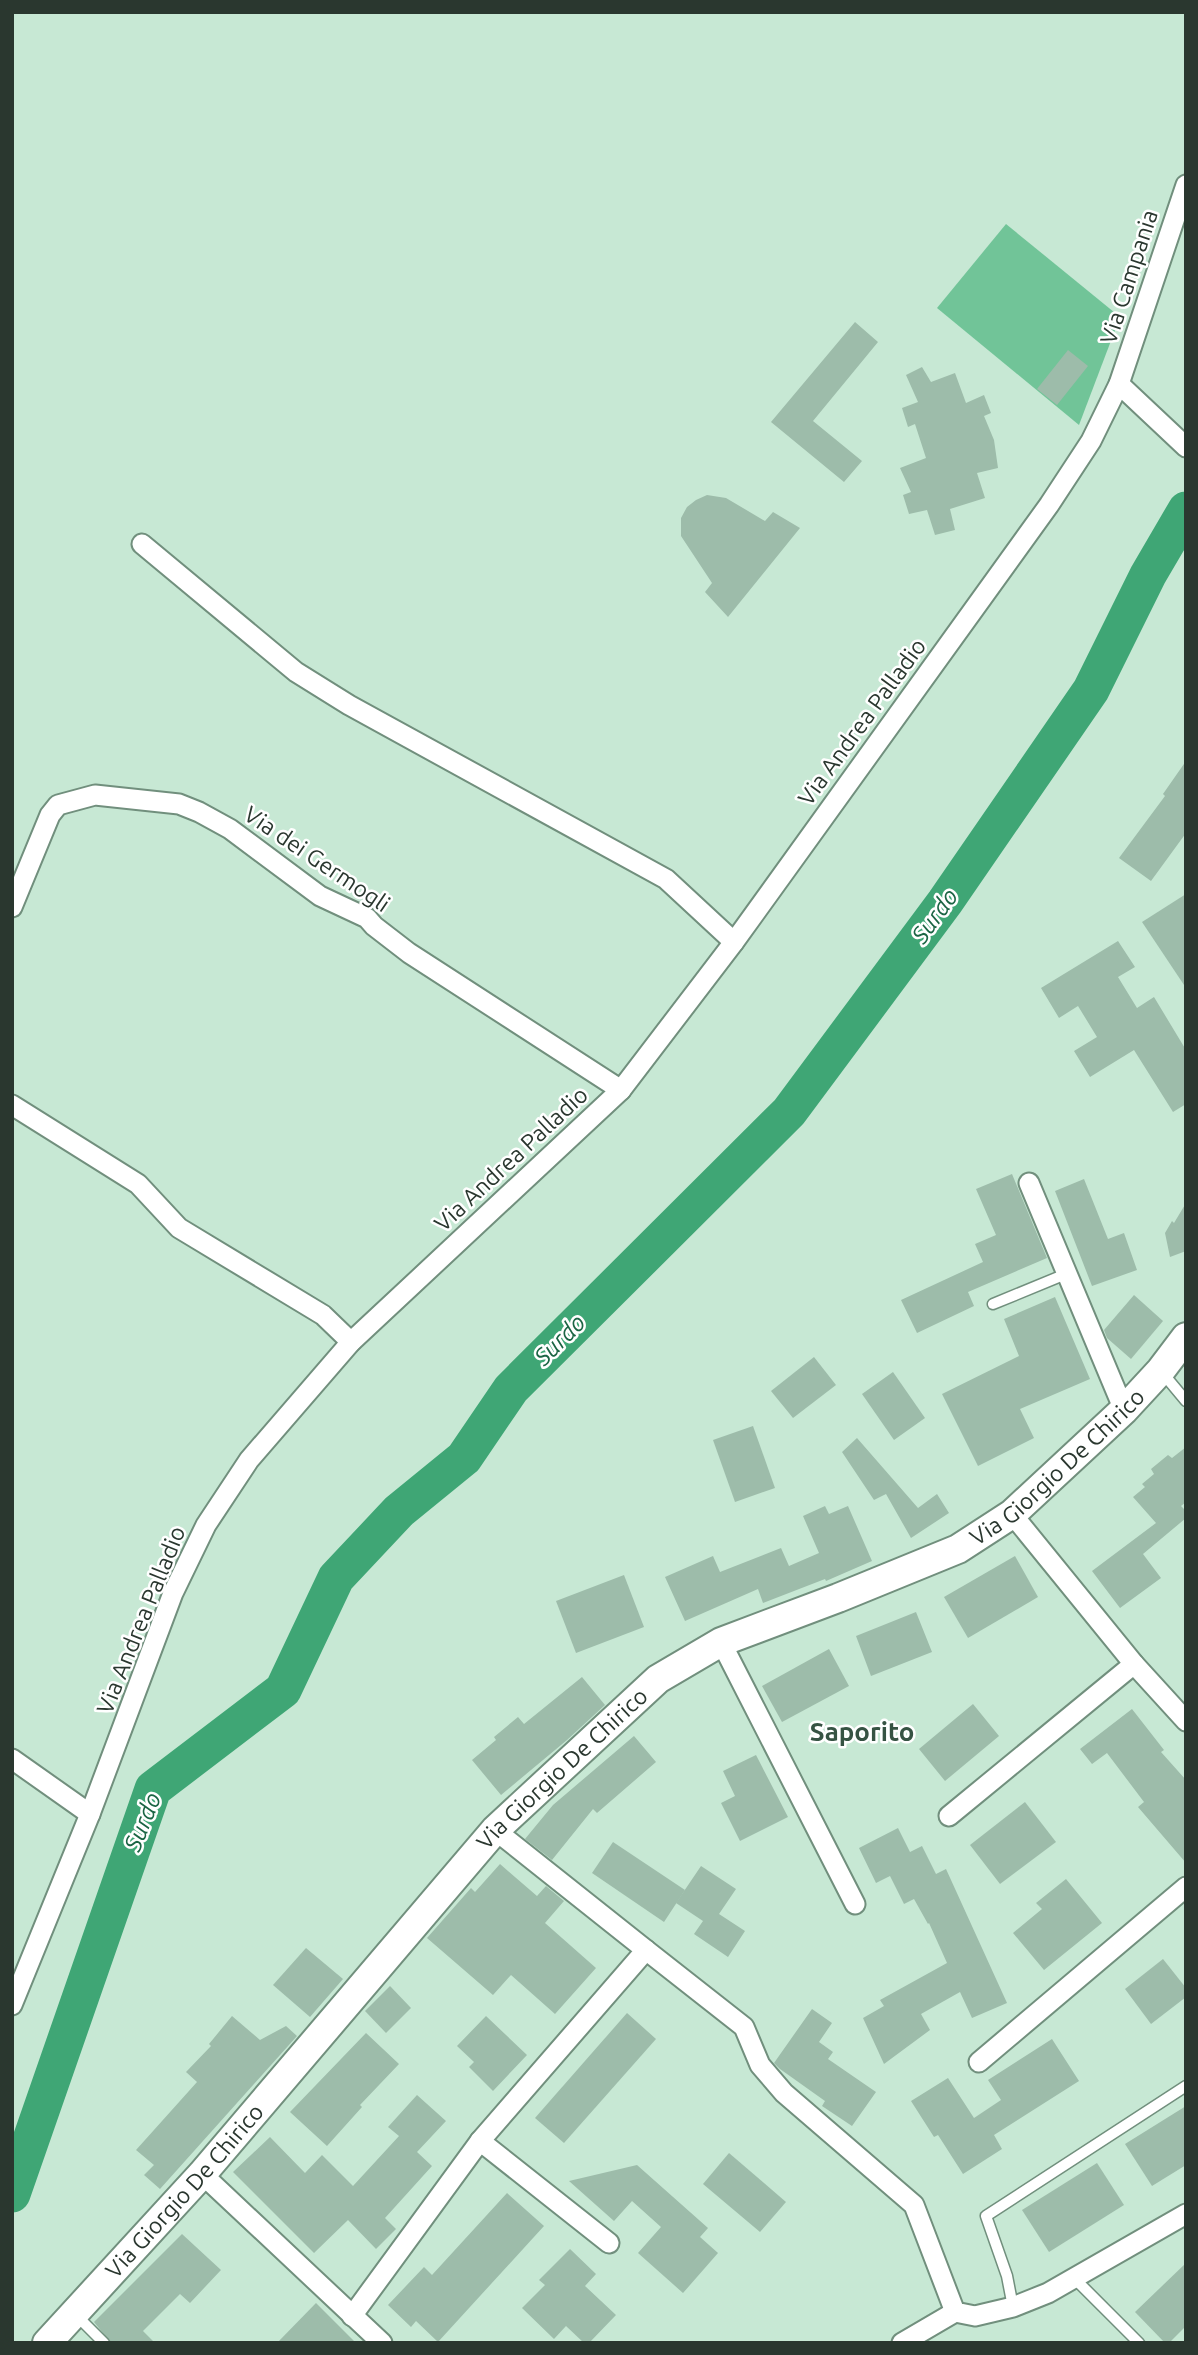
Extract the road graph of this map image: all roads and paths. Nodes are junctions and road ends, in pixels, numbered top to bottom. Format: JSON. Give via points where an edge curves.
{"nodes":[{"id":1,"x":1186,"y":185,"type":"edge"},
{"id":2,"x":1119,"y":384,"type":"junction"},
{"id":3,"x":1186,"y":447,"type":"edge"},
{"id":4,"x":142,"y":544,"type":"dead end"},
{"id":5,"x":12,"y":907,"type":"edge"},
{"id":6,"x":734,"y":942,"type":"junction"},
{"id":7,"x":621,"y":1090,"type":"junction"},
{"id":8,"x":12,"y":1105,"type":"edge"},
{"id":9,"x":1029,"y":1183,"type":"dead end"},
{"id":10,"x":1066,"y":1274,"type":"junction"},
{"id":11,"x":993,"y":1304,"type":"dead end"},
{"id":12,"x":1186,"y":1338,"type":"edge"},
{"id":13,"x":351,"y":1342,"type":"junction"},
{"id":14,"x":1161,"y":1370,"type":"junction"},
{"id":15,"x":1186,"y":1401,"type":"edge"},
{"id":16,"x":1124,"y":1410,"type":"junction"},
{"id":17,"x":1012,"y":1514,"type":"junction"},
{"id":18,"x":721,"y":1642,"type":"junction"},
{"id":19,"x":1134,"y":1664,"type":"junction"},
{"id":20,"x":1186,"y":1721,"type":"edge"},
{"id":21,"x":12,"y":1759,"type":"edge"},
{"id":22,"x":90,"y":1814,"type":"junction"},
{"id":23,"x":949,"y":1816,"type":"dead end"},
{"id":24,"x":495,"y":1830,"type":"junction"},
{"id":25,"x":1186,"y":1887,"type":"edge"},
{"id":26,"x":855,"y":1904,"type":"dead end"},
{"id":27,"x":646,"y":1950,"type":"junction"},
{"id":28,"x":12,"y":2005,"type":"edge"},
{"id":29,"x":979,"y":2062,"type":"dead end"},
{"id":30,"x":1186,"y":2086,"type":"edge"},
{"id":31,"x":480,"y":2141,"type":"junction"},
{"id":32,"x":202,"y":2175,"type":"junction"},
{"id":33,"x":1183,"y":2219,"type":"edge"},
{"id":34,"x":609,"y":2243,"type":"dead end"},
{"id":35,"x":1074,"y":2278,"type":"junction"},
{"id":36,"x":1013,"y":2307,"type":"junction"},
{"id":37,"x":955,"y":2312,"type":"junction"},
{"id":38,"x":74,"y":2314,"type":"junction"},
{"id":39,"x":352,"y":2316,"type":"junction"},
{"id":40,"x":47,"y":2343,"type":"edge"},
{"id":41,"x":104,"y":2343,"type":"edge"},
{"id":42,"x":382,"y":2343,"type":"edge"},
{"id":43,"x":902,"y":2343,"type":"edge"},
{"id":44,"x":1139,"y":2343,"type":"edge"}],
"edges":[{"from":1,"to":2,"type":"street","name":"Via Campania"},
{"from":2,"to":3,"type":"street"},
{"from":2,"to":6,"type":"street","name":"Via Andrea Palladio","via":[[1091,441],[1049,505]]},
{"from":4,"to":6,"type":"street","via":[[296,672],[666,879]]},
{"from":5,"to":7,"type":"street","name":"Via dei Germogli","via":[[58,805],[95,794],[179,804],[230,830],[320,895],[367,918],[409,953]]},
{"from":6,"to":7,"type":"street","name":"Via Andrea Palladio"},
{"from":7,"to":13,"type":"street","name":"Via Andrea Palladio"},
{"from":8,"to":13,"type":"street","via":[[138,1184],[179,1228],[323,1315]]},
{"from":9,"to":10,"type":"street"},
{"from":10,"to":11,"type":"lane"},
{"from":10,"to":16,"type":"street"},
{"from":12,"to":14,"type":"main road","name":"Via Giorgio De Chirico"},
{"from":13,"to":22,"type":"street","name":"Via Andrea Palladio","via":[[249,1460],[206,1525],[173,1593]]},
{"from":14,"to":15,"type":"lane"},
{"from":14,"to":16,"type":"main road","name":"Via Giorgio De Chirico"},
{"from":16,"to":17,"type":"main road","name":"Via Giorgio De Chirico"},
{"from":17,"to":18,"type":"main road","name":"Via Giorgio De Chirico","via":[[958,1549]]},
{"from":17,"to":19,"type":"street"},
{"from":18,"to":24,"type":"main road","name":"Via Giorgio De Chirico","via":[[657,1679]]},
{"from":18,"to":26,"type":"street"},
{"from":19,"to":20,"type":"street"},
{"from":19,"to":23,"type":"street"},
{"from":21,"to":22,"type":"street"},
{"from":22,"to":28,"type":"street","name":"Via Andrea Palladio"},
{"from":24,"to":27,"type":"street"},
{"from":24,"to":32,"type":"main road","name":"Via Giorgio De Chirico"},
{"from":25,"to":29,"type":"street"},
{"from":27,"to":31,"type":"street"},
{"from":27,"to":37,"type":"street","via":[[744,2027],[760,2065],[783,2093],[914,2205]]},
{"from":30,"to":36,"type":"lane","via":[[986,2216]]},
{"from":31,"to":34,"type":"street"},
{"from":31,"to":39,"type":"street"},
{"from":32,"to":38,"type":"main road","name":"Via Giorgio De Chirico"},
{"from":32,"to":39,"type":"street"},
{"from":33,"to":35,"type":"street"},
{"from":35,"to":36,"type":"street"},
{"from":35,"to":44,"type":"lane"},
{"from":36,"to":37,"type":"street","via":[[975,2316]]},
{"from":37,"to":43,"type":"street"},
{"from":38,"to":40,"type":"main road","name":"Via Giorgio De Chirico"},
{"from":38,"to":41,"type":"lane"},
{"from":39,"to":42,"type":"street"}]}
